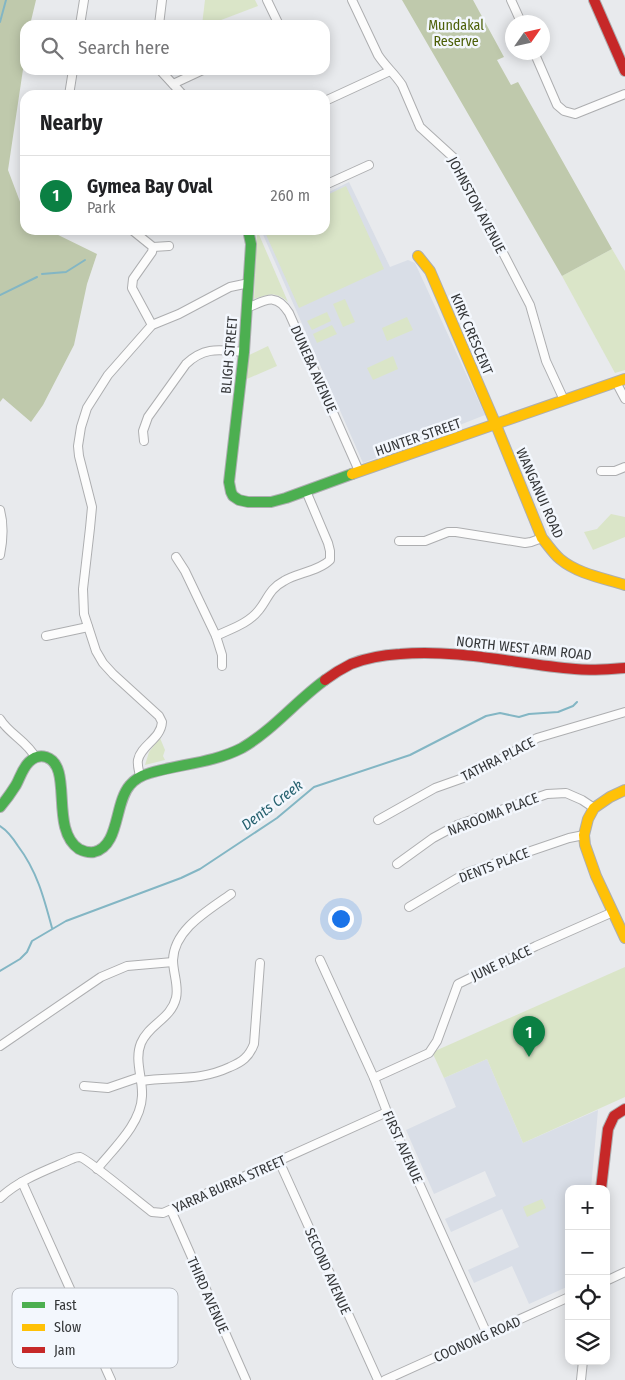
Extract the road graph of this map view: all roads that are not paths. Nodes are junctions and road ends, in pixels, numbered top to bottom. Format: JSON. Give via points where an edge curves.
{"nodes":[{"id":1,"x":84,"y":0,"type":"edge"},
{"id":2,"x":162,"y":0,"type":"edge"},
{"id":3,"x":266,"y":0,"type":"edge"},
{"id":4,"x":352,"y":0,"type":"edge"},
{"id":5,"x":511,"y":0,"type":"edge"},
{"id":6,"x":594,"y":0,"type":"edge"},
{"id":7,"x":518,"y":15,"type":"edge"},
{"id":8,"x":81,"y":20,"type":"edge"},
{"id":9,"x":160,"y":20,"type":"edge"},
{"id":10,"x":276,"y":20,"type":"edge"},
{"id":11,"x":537,"y":60,"type":"edge"},
{"id":12,"x":390,"y":71,"type":"junction"},
{"id":13,"x":625,"y":71,"type":"edge"},
{"id":14,"x":72,"y":75,"type":"edge"},
{"id":15,"x":165,"y":75,"type":"edge"},
{"id":16,"x":193,"y":75,"type":"edge"},
{"id":17,"x":173,"y":84,"type":"junction"},
{"id":18,"x":70,"y":90,"type":"edge"},
{"id":19,"x":178,"y":90,"type":"edge"},
{"id":20,"x":625,"y":94,"type":"edge"},
{"id":21,"x":330,"y":99,"type":"edge"},
{"id":22,"x":369,"y":165,"type":"dead end"},
{"id":23,"x":330,"y":183,"type":"edge"},
{"id":24,"x":138,"y":235,"type":"edge"},
{"id":25,"x":249,"y":235,"type":"edge"},
{"id":26,"x":168,"y":246,"type":"dead end"},
{"id":27,"x":153,"y":247,"type":"junction"},
{"id":28,"x":418,"y":256,"type":"dead end"},
{"id":29,"x":249,"y":283,"type":"junction"},
{"id":30,"x":247,"y":308,"type":"junction"},
{"id":31,"x":152,"y":325,"type":"junction"},
{"id":32,"x":244,"y":352,"type":"junction"},
{"id":33,"x":620,"y":380,"type":"edge"},
{"id":34,"x":625,"y":399,"type":"edge"},
{"id":35,"x":564,"y":400,"type":"junction"},
{"id":36,"x":496,"y":425,"type":"junction"},
{"id":37,"x":144,"y":441,"type":"dead end"},
{"id":38,"x":625,"y":467,"type":"edge"},
{"id":39,"x":360,"y":471,"type":"junction"},
{"id":40,"x":601,"y":471,"type":"dead end"},
{"id":41,"x":228,"y":482,"type":"joint"},
{"id":42,"x":306,"y":491,"type":"junction"},
{"id":43,"x":0,"y":510,"type":"edge"},
{"id":44,"x":542,"y":538,"type":"junction"},
{"id":45,"x":399,"y":541,"type":"dead end"},
{"id":46,"x":0,"y":555,"type":"edge"},
{"id":47,"x":176,"y":557,"type":"dead end"},
{"id":48,"x":625,"y":586,"type":"edge"},
{"id":49,"x":88,"y":627,"type":"junction"},
{"id":50,"x":46,"y":636,"type":"dead end"},
{"id":51,"x":216,"y":636,"type":"junction"},
{"id":52,"x":222,"y":666,"type":"dead end"},
{"id":53,"x":625,"y":668,"type":"edge"},
{"id":54,"x":625,"y":712,"type":"edge"},
{"id":55,"x":0,"y":719,"type":"edge"},
{"id":56,"x":35,"y":757,"type":"junction"},
{"id":57,"x":140,"y":776,"type":"junction"},
{"id":58,"x":625,"y":790,"type":"edge"},
{"id":59,"x":0,"y":807,"type":"edge"},
{"id":60,"x":594,"y":808,"type":"junction"},
{"id":61,"x":378,"y":820,"type":"dead end"},
{"id":62,"x":584,"y":835,"type":"junction"},
{"id":63,"x":397,"y":864,"type":"dead end"},
{"id":64,"x":231,"y":894,"type":"dead end"},
{"id":65,"x":409,"y":907,"type":"dead end"},
{"id":66,"x":613,"y":912,"type":"junction"},
{"id":67,"x":625,"y":938,"type":"edge"},
{"id":68,"x":320,"y":960,"type":"dead end"},
{"id":69,"x":173,"y":962,"type":"junction"},
{"id":70,"x":260,"y":963,"type":"dead end"},
{"id":71,"x":0,"y":1046,"type":"edge"},
{"id":72,"x":374,"y":1078,"type":"junction"},
{"id":73,"x":140,"y":1079,"type":"junction"},
{"id":74,"x":84,"y":1086,"type":"dead end"},
{"id":75,"x":625,"y":1109,"type":"edge"},
{"id":76,"x":387,"y":1112,"type":"junction"},
{"id":77,"x":279,"y":1161,"type":"junction"},
{"id":78,"x":97,"y":1169,"type":"junction"},
{"id":79,"x":22,"y":1182,"type":"junction"},
{"id":80,"x":601,"y":1185,"type":"edge"},
{"id":81,"x":0,"y":1198,"type":"edge"},
{"id":82,"x":170,"y":1210,"type":"junction"},
{"id":83,"x":625,"y":1272,"type":"edge"},
{"id":84,"x":610,"y":1278,"type":"edge"},
{"id":85,"x":70,"y":1288,"type":"edge"},
{"id":86,"x":565,"y":1299,"type":"edge"},
{"id":87,"x":487,"y":1334,"type":"junction"},
{"id":88,"x":583,"y":1365,"type":"edge"},
{"id":89,"x":106,"y":1368,"type":"edge"},
{"id":90,"x":111,"y":1380,"type":"edge"},
{"id":91,"x":246,"y":1380,"type":"edge"},
{"id":92,"x":378,"y":1380,"type":"edge"},
{"id":93,"x":385,"y":1380,"type":"edge"},
{"id":94,"x":581,"y":1380,"type":"edge"}],
"edges":[{"from":1,"to":8,"type":"street"},
{"from":2,"to":9,"type":"street"},
{"from":3,"to":10,"type":"street"},
{"from":4,"to":12,"type":"street","name":"JOHNSTON AVENUE","via":[[378,55]]},
{"from":5,"to":7,"type":"street"},
{"from":6,"to":13,"type":"street"},
{"from":11,"to":20,"type":"street","via":[[557,105],[564,111],[575,114]]},
{"from":12,"to":21,"type":"street"},
{"from":12,"to":35,"type":"street","name":"JOHNSTON AVENUE","via":[[402,85],[420,127],[454,158],[530,305],[546,361]]},
{"from":14,"to":18,"type":"street"},
{"from":15,"to":17,"type":"street"},
{"from":16,"to":17,"type":"street"},
{"from":17,"to":19,"type":"street"},
{"from":22,"to":23,"type":"street"},
{"from":24,"to":27,"type":"street"},
{"from":25,"to":29,"type":"street","name":"BLIGH STREET"},
{"from":26,"to":27,"type":"street"},
{"from":27,"to":31,"type":"street","via":[[132,283]]},
{"from":28,"to":36,"type":"street","name":"KIRK CRESCENT","via":[[430,271]]},
{"from":29,"to":30,"type":"street","name":"BLIGH STREET"},
{"from":29,"to":31,"type":"street","via":[[230,287]]},
{"from":30,"to":32,"type":"street","name":"BLIGH STREET"},
{"from":30,"to":39,"type":"street","name":"DUNEBA AVENUE","via":[[271,298],[285,306]]},
{"from":31,"to":49,"type":"street","via":[[108,375],[87,408],[81,427],[79,456],[92,507],[83,600]]},
{"from":32,"to":37,"type":"street","via":[[204,351],[191,358],[148,417],[143,431]]},
{"from":32,"to":41,"type":"street","name":"BLIGH STREET"},
{"from":33,"to":34,"type":"street"},
{"from":33,"to":35,"type":"street","name":"HUNTER STREET"},
{"from":35,"to":36,"type":"street","name":"HUNTER STREET"},
{"from":36,"to":39,"type":"street","name":"HUNTER STREET"},
{"from":36,"to":44,"type":"street","name":"WANGANUI ROAD"},
{"from":38,"to":40,"type":"street"},
{"from":39,"to":42,"type":"street","name":"HUNTER STREET"},
{"from":41,"to":42,"type":"street","name":"HUNTER STREET","via":[[234,497],[247,502],[275,502]]},
{"from":42,"to":51,"type":"street","via":[[328,543],[330,560],[281,582],[270,591],[252,617]]},
{"from":43,"to":46,"type":"street","via":[[3,541]]},
{"from":44,"to":45,"type":"street","via":[[525,543],[448,532],[425,541]]},
{"from":44,"to":48,"type":"street","name":"WANGANUI ROAD","via":[[570,567]]},
{"from":47,"to":51,"type":"street"},
{"from":49,"to":50,"type":"street"},
{"from":49,"to":57,"type":"street","via":[[103,663],[162,722],[160,732],[138,758]]},
{"from":51,"to":52,"type":"street"},
{"from":53,"to":57,"type":"street","name":"NORTH WEST ARM ROAD","via":[[588,670],[474,655],[408,654],[370,658],[326,678],[258,738],[233,752],[217,759]]},
{"from":54,"to":61,"type":"street","name":"TATHRA PLACE","via":[[536,738],[493,764],[435,788]]},
{"from":55,"to":56,"type":"street"},
{"from":56,"to":57,"type":"street","via":[[45,756],[56,764],[62,813],[70,839],[78,848],[88,852],[101,849],[108,843],[121,799]]},
{"from":56,"to":59,"type":"street"},
{"from":58,"to":60,"type":"street"},
{"from":60,"to":62,"type":"street"},
{"from":60,"to":63,"type":"street","name":"NAROOMA PLACE","via":[[566,793],[547,794],[457,825]]},
{"from":62,"to":65,"type":"street","name":"DENTS PLACE","via":[[466,873]]},
{"from":62,"to":66,"type":"street","via":[[596,876]]},
{"from":64,"to":69,"type":"street","via":[[185,931],[176,947]]},
{"from":66,"to":67,"type":"street"},
{"from":66,"to":72,"type":"street","name":"JUNE PLACE","via":[[458,984],[433,1048]]},
{"from":68,"to":72,"type":"street","name":"FIRST AVENUE"},
{"from":69,"to":71,"type":"street","via":[[127,966],[101,977]]},
{"from":69,"to":73,"type":"street","via":[[176,999],[168,1014],[149,1030],[142,1041],[138,1056]]},
{"from":70,"to":73,"type":"street","via":[[254,1044],[246,1058],[206,1076]]},
{"from":72,"to":76,"type":"street","name":"FIRST AVENUE"},
{"from":73,"to":74,"type":"street","via":[[108,1088]]},
{"from":73,"to":78,"type":"street","via":[[142,1096],[134,1124]]},
{"from":75,"to":80,"type":"street","via":[[614,1116],[608,1129]]},
{"from":76,"to":77,"type":"street","name":"YARRA BURRA STREET"},
{"from":76,"to":87,"type":"street","name":"FIRST AVENUE"},
{"from":77,"to":82,"type":"street","name":"YARRA BURRA STREET"},
{"from":77,"to":92,"type":"street","name":"SECOND AVENUE"},
{"from":78,"to":79,"type":"street","name":"YARRA BURRA STREET","via":[[79,1157]]},
{"from":78,"to":82,"type":"street","name":"YARRA BURRA STREET","via":[[152,1212]]},
{"from":79,"to":81,"type":"street"},
{"from":79,"to":85,"type":"street"},
{"from":82,"to":91,"type":"street","name":"THIRD AVENUE"},
{"from":83,"to":84,"type":"street"},
{"from":86,"to":87,"type":"street","name":"COONONG ROAD"},
{"from":87,"to":93,"type":"street","name":"COONONG ROAD"},
{"from":88,"to":94,"type":"street"},
{"from":89,"to":90,"type":"street"}]}
